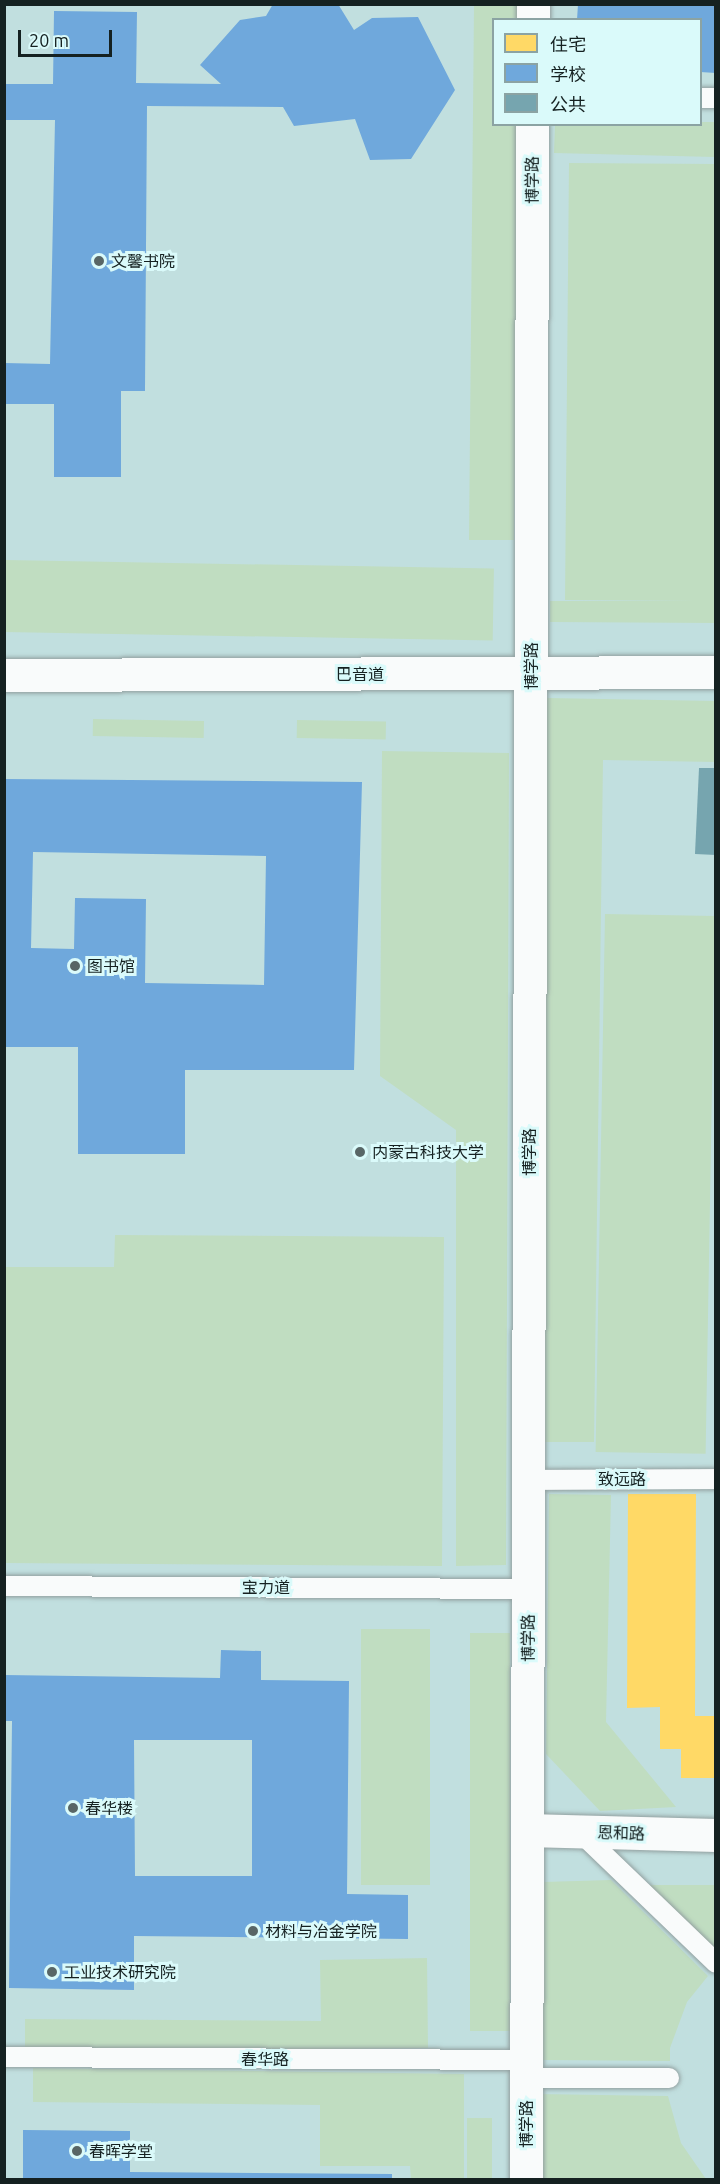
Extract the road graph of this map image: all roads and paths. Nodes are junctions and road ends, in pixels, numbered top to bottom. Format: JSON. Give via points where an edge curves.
{"nodes":[{"id":1,"x":532,"y":126,"type":"edge"},
{"id":2,"x":716,"y":672,"type":"edge"},
{"id":3,"x":531,"y":673,"type":"junction"},
{"id":4,"x":4,"y":675,"type":"edge"},
{"id":5,"x":716,"y":1479,"type":"edge"},
{"id":6,"x":528,"y":1480,"type":"junction"},
{"id":7,"x":4,"y":1586,"type":"edge"},
{"id":8,"x":528,"y":1588,"type":"junction"},
{"id":9,"x":527,"y":1830,"type":"junction"},
{"id":10,"x":579,"y":1831,"type":"junction"},
{"id":11,"x":716,"y":1835,"type":"edge"},
{"id":12,"x":716,"y":1962,"type":"edge"},
{"id":13,"x":4,"y":2057,"type":"edge"},
{"id":14,"x":526,"y":2069,"type":"junction"},
{"id":15,"x":669,"y":2078,"type":"dead end"},
{"id":16,"x":526,"y":2180,"type":"edge"}],
"edges":[{"from":1,"to":3,"type":"street","name":"博学路"},
{"from":2,"to":3,"type":"street","name":"巴音道"},
{"from":3,"to":4,"type":"street","name":"巴音道"},
{"from":3,"to":6,"type":"street","name":"博学路"},
{"from":5,"to":6,"type":"lane","name":"致远路"},
{"from":6,"to":8,"type":"street","name":"博学路"},
{"from":7,"to":8,"type":"lane","name":"宝力道"},
{"from":8,"to":9,"type":"street","name":"博学路"},
{"from":9,"to":10,"type":"street","name":"恩和路"},
{"from":9,"to":14,"type":"street","name":"博学路"},
{"from":10,"to":11,"type":"street","name":"恩和路"},
{"from":10,"to":12,"type":"lane"},
{"from":13,"to":14,"type":"lane","name":"春华路"},
{"from":14,"to":15,"type":"lane","name":"春华路"},
{"from":14,"to":16,"type":"street","name":"博学路"}]}
